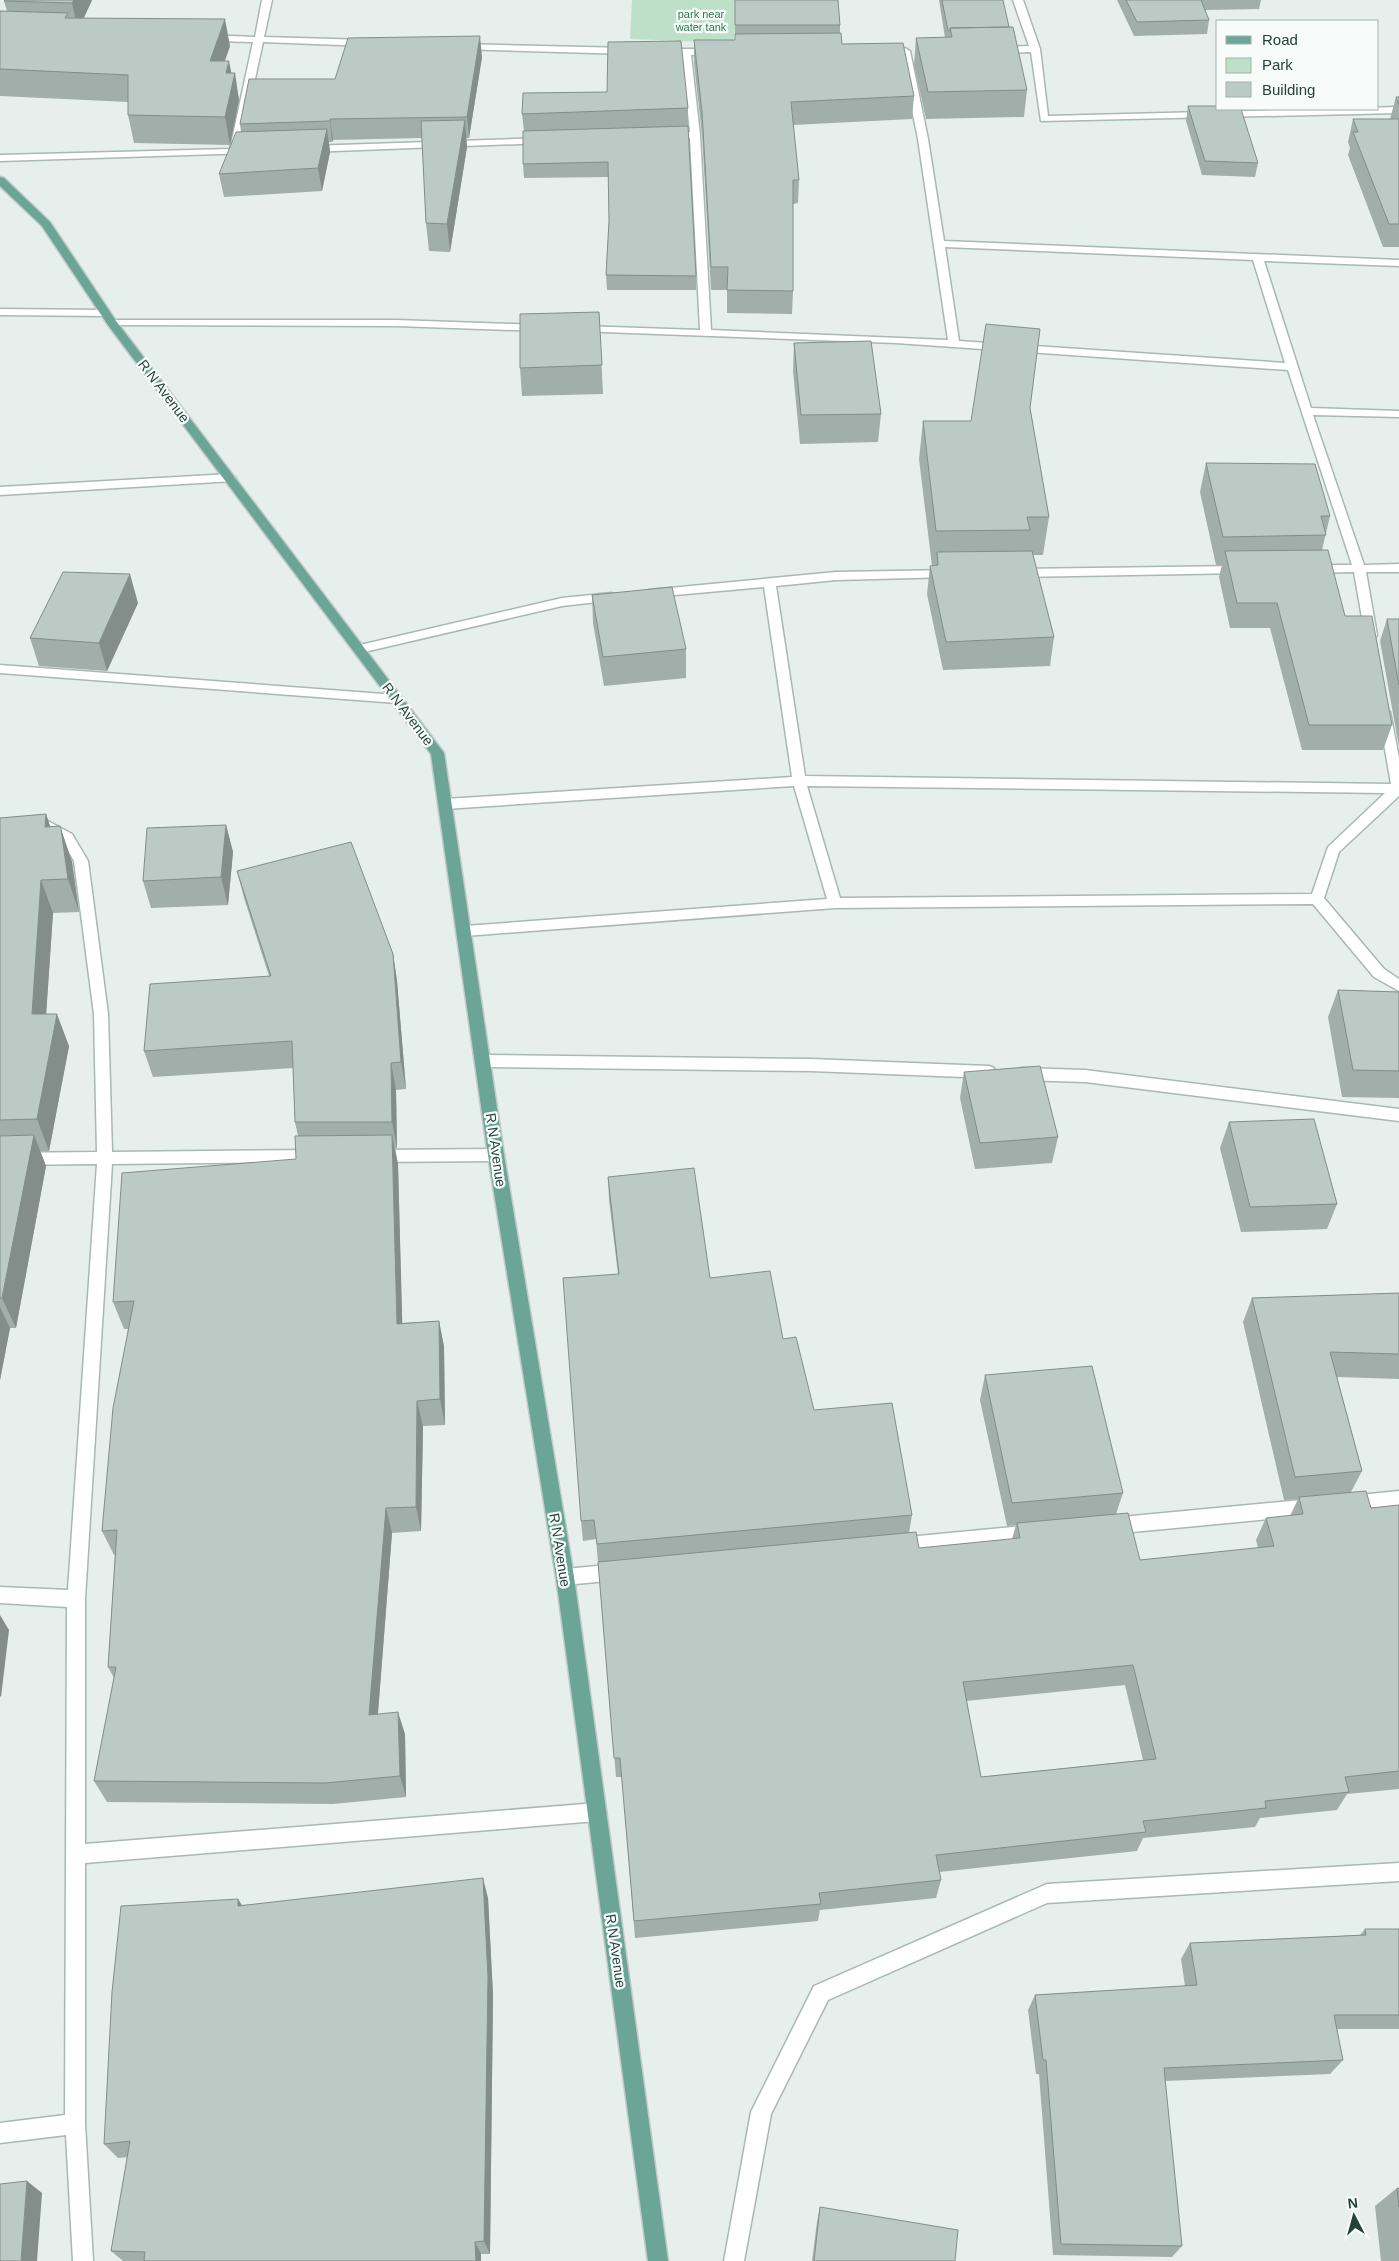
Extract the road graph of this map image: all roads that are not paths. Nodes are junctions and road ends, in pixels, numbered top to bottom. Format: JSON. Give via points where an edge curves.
{"nodes":[{"id":1,"x":267,"y":0,"type":"edge"},
{"id":2,"x":1018,"y":0,"type":"edge"},
{"id":3,"x":198,"y":37,"type":"edge"},
{"id":4,"x":258,"y":38,"type":"junction"},
{"id":5,"x":378,"y":43,"type":"edge"},
{"id":6,"x":447,"y":46,"type":"edge"},
{"id":7,"x":1034,"y":49,"type":"junction"},
{"id":8,"x":985,"y":50,"type":"edge"},
{"id":9,"x":905,"y":51,"type":"edge"},
{"id":10,"x":686,"y":52,"type":"junction"},
{"id":11,"x":723,"y":52,"type":"edge"},
{"id":12,"x":1399,"y":110,"type":"edge"},
{"id":13,"x":695,"y":135,"type":"junction"},
{"id":14,"x":656,"y":137,"type":"edge"},
{"id":15,"x":558,"y":140,"type":"edge"},
{"id":16,"x":294,"y":149,"type":"edge"},
{"id":17,"x":235,"y":151,"type":"junction"},
{"id":18,"x":254,"y":151,"type":"edge"},
{"id":19,"x":0,"y":158,"type":"edge"},
{"id":20,"x":0,"y":180,"type":"edge"},
{"id":21,"x":939,"y":244,"type":"junction"},
{"id":22,"x":1258,"y":259,"type":"junction"},
{"id":23,"x":1399,"y":263,"type":"edge"},
{"id":24,"x":0,"y":312,"type":"edge"},
{"id":25,"x":108,"y":318,"type":"junction"},
{"id":26,"x":706,"y":333,"type":"junction"},
{"id":27,"x":954,"y":344,"type":"junction"},
{"id":28,"x":1293,"y":367,"type":"junction"},
{"id":29,"x":1306,"y":411,"type":"junction"},
{"id":30,"x":1399,"y":414,"type":"edge"},
{"id":31,"x":230,"y":478,"type":"junction"},
{"id":32,"x":0,"y":491,"type":"edge"},
{"id":33,"x":1360,"y":568,"type":"junction"},
{"id":34,"x":1399,"y":568,"type":"edge"},
{"id":35,"x":1300,"y":569,"type":"edge"},
{"id":36,"x":1251,"y":570,"type":"edge"},
{"id":37,"x":1004,"y":573,"type":"edge"},
{"id":38,"x":964,"y":574,"type":"edge"},
{"id":39,"x":769,"y":582,"type":"junction"},
{"id":40,"x":641,"y":594,"type":"edge"},
{"id":41,"x":621,"y":596,"type":"edge"},
{"id":42,"x":1373,"y":645,"type":"edge"},
{"id":43,"x":360,"y":650,"type":"junction"},
{"id":44,"x":0,"y":669,"type":"edge"},
{"id":45,"x":397,"y":699,"type":"junction"},
{"id":46,"x":1383,"y":702,"type":"edge"},
{"id":47,"x":799,"y":780,"type":"junction"},
{"id":48,"x":1399,"y":788,"type":"edge"},
{"id":49,"x":445,"y":804,"type":"junction"},
{"id":50,"x":28,"y":822,"type":"edge"},
{"id":51,"x":1317,"y":899,"type":"junction"},
{"id":52,"x":835,"y":904,"type":"junction"},
{"id":53,"x":465,"y":931,"type":"junction"},
{"id":54,"x":1399,"y":986,"type":"edge"},
{"id":55,"x":483,"y":1061,"type":"junction"},
{"id":56,"x":1399,"y":1115,"type":"edge"},
{"id":57,"x":496,"y":1155,"type":"junction"},
{"id":58,"x":330,"y":1156,"type":"edge"},
{"id":59,"x":359,"y":1156,"type":"edge"},
{"id":60,"x":105,"y":1158,"type":"junction"},
{"id":61,"x":0,"y":1160,"type":"edge"},
{"id":62,"x":1399,"y":1499,"type":"edge"},
{"id":63,"x":1091,"y":1528,"type":"edge"},
{"id":64,"x":1052,"y":1532,"type":"edge"},
{"id":65,"x":883,"y":1548,"type":"edge"},
{"id":66,"x":634,"y":1571,"type":"edge"},
{"id":67,"x":565,"y":1577,"type":"junction"},
{"id":68,"x":0,"y":1595,"type":"edge"},
{"id":69,"x":76,"y":1599,"type":"junction"},
{"id":70,"x":597,"y":1812,"type":"junction"},
{"id":71,"x":76,"y":1854,"type":"junction"},
{"id":72,"x":1399,"y":1872,"type":"edge"},
{"id":73,"x":75,"y":2124,"type":"junction"},
{"id":74,"x":0,"y":2133,"type":"edge"},
{"id":75,"x":83,"y":2261,"type":"edge"},
{"id":76,"x":658,"y":2261,"type":"edge"},
{"id":77,"x":734,"y":2261,"type":"edge"}],
"edges":[{"from":1,"to":4,"type":"street"},
{"from":2,"to":7,"type":"street"},
{"from":3,"to":4,"type":"street"},
{"from":4,"to":5,"type":"street"},
{"from":4,"to":17,"type":"street"},
{"from":6,"to":10,"type":"street"},
{"from":7,"to":8,"type":"street"},
{"from":7,"to":12,"type":"street","via":[[1044,119]]},
{"from":9,"to":21,"type":"street"},
{"from":10,"to":11,"type":"street"},
{"from":10,"to":13,"type":"street"},
{"from":13,"to":14,"type":"street"},
{"from":13,"to":26,"type":"street"},
{"from":15,"to":16,"type":"street"},
{"from":17,"to":18,"type":"street"},
{"from":17,"to":19,"type":"street"},
{"from":20,"to":25,"type":"main road","name":"R N Avenue","via":[[46,224]]},
{"from":21,"to":22,"type":"street"},
{"from":21,"to":27,"type":"street"},
{"from":22,"to":23,"type":"street"},
{"from":22,"to":28,"type":"street"},
{"from":24,"to":25,"type":"street"},
{"from":25,"to":26,"type":"street"},
{"from":25,"to":31,"type":"main road","name":"R N Avenue"},
{"from":26,"to":27,"type":"street"},
{"from":27,"to":28,"type":"street"},
{"from":28,"to":29,"type":"street"},
{"from":29,"to":30,"type":"street"},
{"from":29,"to":33,"type":"street"},
{"from":31,"to":32,"type":"street"},
{"from":31,"to":43,"type":"main road","name":"R N Avenue"},
{"from":33,"to":34,"type":"street"},
{"from":33,"to":35,"type":"street"},
{"from":33,"to":42,"type":"street"},
{"from":36,"to":37,"type":"street"},
{"from":38,"to":39,"type":"street","via":[[836,576]]},
{"from":39,"to":40,"type":"street"},
{"from":39,"to":47,"type":"street"},
{"from":41,"to":43,"type":"street","via":[[562,602]]},
{"from":43,"to":45,"type":"main road","name":"R N Avenue"},
{"from":44,"to":45,"type":"street"},
{"from":45,"to":49,"type":"main road","name":"R N Avenue","via":[[437,753]]},
{"from":46,"to":48,"type":"street"},
{"from":47,"to":48,"type":"street"},
{"from":47,"to":49,"type":"street"},
{"from":47,"to":52,"type":"street"},
{"from":48,"to":51,"type":"street","via":[[1334,850]]},
{"from":49,"to":53,"type":"main road","name":"R N Avenue"},
{"from":50,"to":60,"type":"street","via":[[48,825],[67,836],[81,861],[101,1014]]},
{"from":51,"to":52,"type":"street"},
{"from":51,"to":54,"type":"street","via":[[1379,974]]},
{"from":52,"to":53,"type":"street"},
{"from":53,"to":55,"type":"main road","name":"R N Avenue"},
{"from":55,"to":56,"type":"street","via":[[811,1065],[1085,1076]]},
{"from":55,"to":57,"type":"main road","name":"R N Avenue"},
{"from":57,"to":59,"type":"street"},
{"from":57,"to":67,"type":"main road","name":"R N Avenue"},
{"from":58,"to":60,"type":"street"},
{"from":60,"to":61,"type":"street"},
{"from":60,"to":69,"type":"street"},
{"from":62,"to":63,"type":"street"},
{"from":64,"to":65,"type":"street"},
{"from":66,"to":67,"type":"street"},
{"from":67,"to":70,"type":"main road","name":"R N Avenue"},
{"from":68,"to":69,"type":"street"},
{"from":69,"to":71,"type":"street"},
{"from":70,"to":71,"type":"street"},
{"from":70,"to":76,"type":"main road","name":"R N Avenue"},
{"from":71,"to":73,"type":"street"},
{"from":72,"to":77,"type":"street","via":[[1047,1894],[821,1993],[760,2112]]},
{"from":73,"to":74,"type":"street"},
{"from":73,"to":75,"type":"street"}]}
